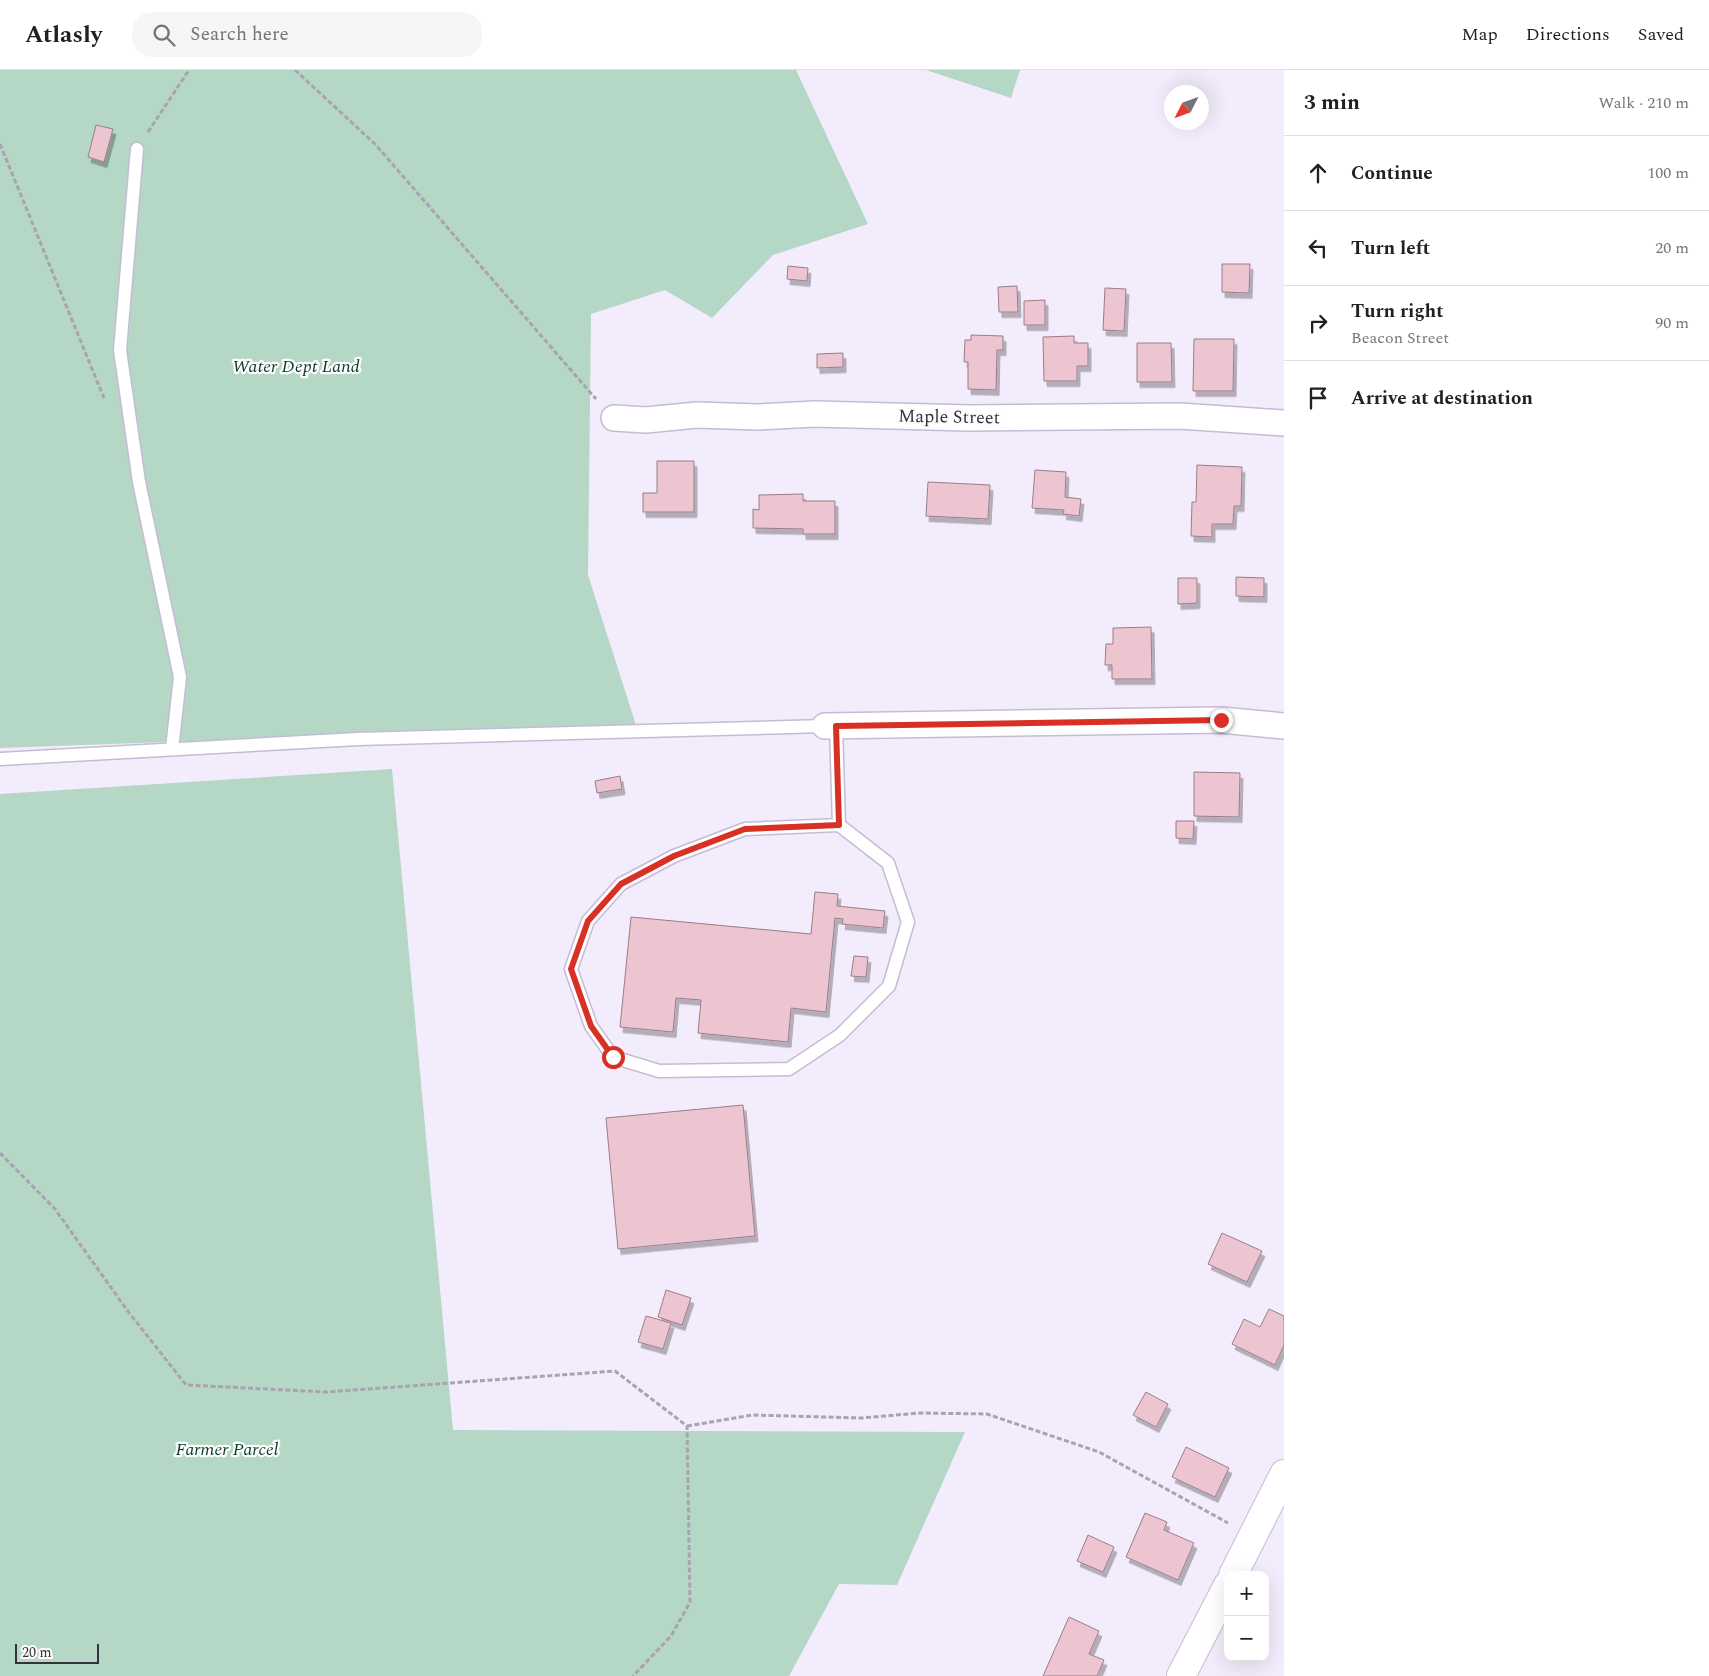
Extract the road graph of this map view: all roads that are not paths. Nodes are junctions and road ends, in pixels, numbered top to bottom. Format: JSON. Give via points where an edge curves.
{"nodes":[{"id":1,"x":137,"y":149,"type":"road end"},
{"id":2,"x":614,"y":418,"type":"road end"},
{"id":3,"x":1284,"y":423,"type":"edge"},
{"id":4,"x":830,"y":726,"type":"junction"},
{"id":5,"x":1284,"y":726,"type":"edge"},
{"id":6,"x":172,"y":749,"type":"junction"},
{"id":7,"x":0,"y":759,"type":"edge"},
{"id":8,"x":839,"y":825,"type":"junction"},
{"id":9,"x":1284,"y":1474,"type":"edge"},
{"id":10,"x":1235,"y":1571,"type":"edge"},
{"id":11,"x":1224,"y":1593,"type":"edge"},
{"id":12,"x":1181,"y":1676,"type":"edge"}],
"edges":[{"from":1,"to":6,"type":"lane","via":[[120,350],[139,482],[180,677]]},
{"from":2,"to":3,"type":"street","name":"Maple Street","via":[[646,420],[697,415],[758,417],[815,414],[969,418],[1180,416]]},
{"from":4,"to":5,"type":"street","via":[[1221,720]]},
{"from":4,"to":6,"type":"lane","via":[[358,738]]},
{"from":4,"to":8,"type":"lane"},
{"from":6,"to":7,"type":"lane"},
{"from":8,"to":8,"type":"lane","via":[[888,863],[908,922],[889,986],[840,1036],[790,1069],[658,1071],[613,1057],[591,1026],[571,969],[588,921],[621,884],[674,856],[745,829]]},
{"from":9,"to":10,"type":"main road"},
{"from":11,"to":12,"type":"main road"}]}
